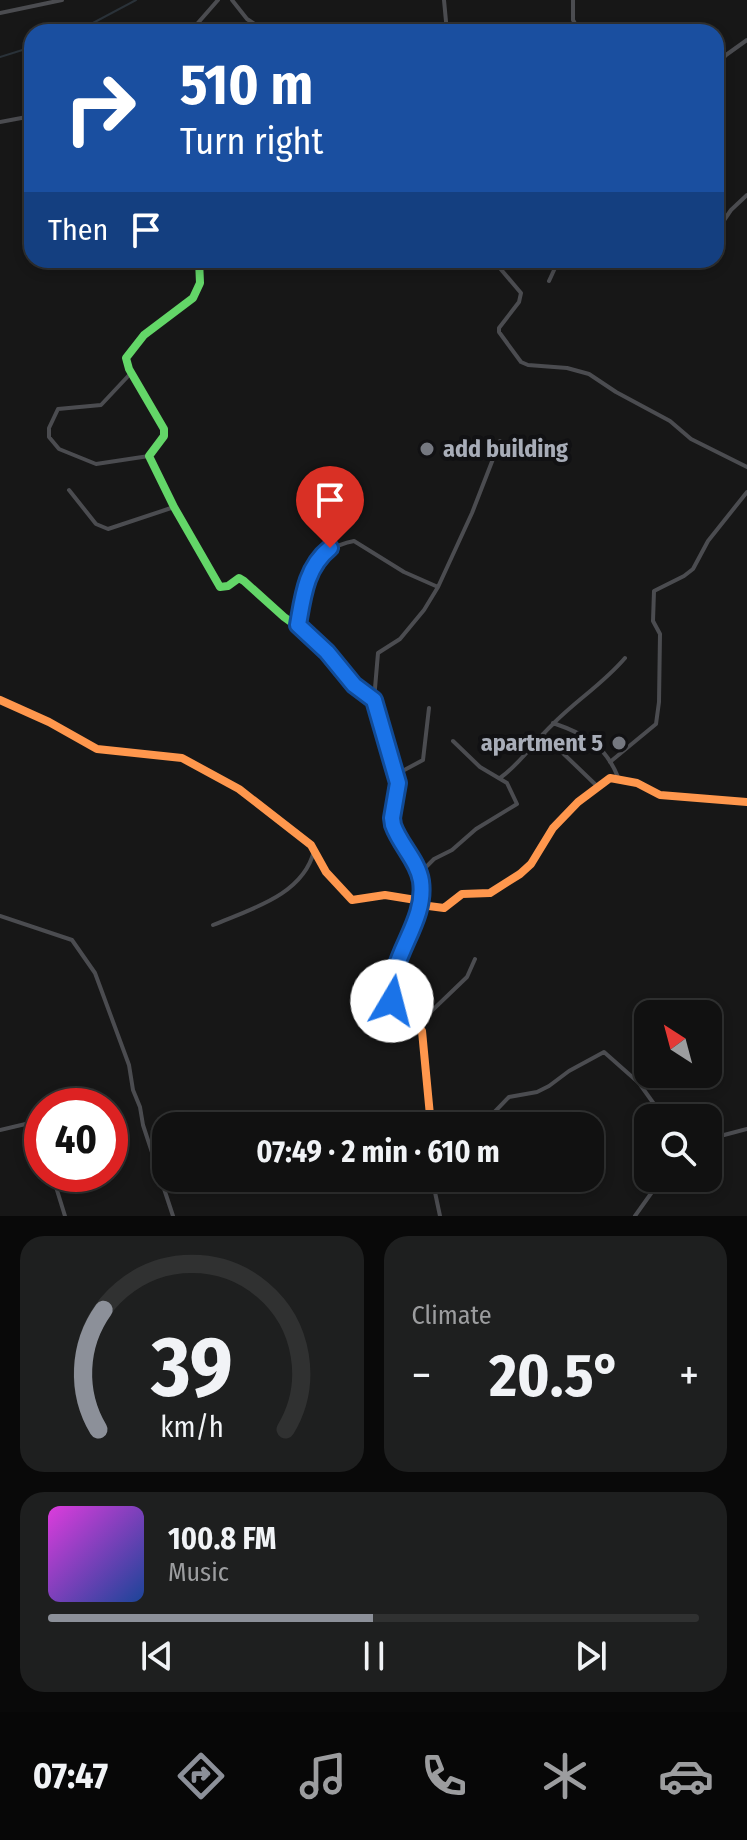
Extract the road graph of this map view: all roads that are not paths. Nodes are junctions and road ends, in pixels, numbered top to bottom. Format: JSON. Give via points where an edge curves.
{"nodes":[{"id":1,"x":62,"y":0,"type":"edge"},
{"id":2,"x":225,"y":0,"type":"edge"},
{"id":3,"x":232,"y":0,"type":"edge"},
{"id":4,"x":444,"y":0,"type":"edge"},
{"id":5,"x":573,"y":0,"type":"edge"},
{"id":6,"x":218,"y":1,"type":"edge"},
{"id":7,"x":0,"y":13,"type":"edge"},
{"id":8,"x":197,"y":24,"type":"edge"},
{"id":9,"x":255,"y":24,"type":"edge"},
{"id":10,"x":446,"y":24,"type":"edge"},
{"id":11,"x":575,"y":24,"type":"edge"},
{"id":12,"x":747,"y":40,"type":"edge"},
{"id":13,"x":724,"y":57,"type":"edge"},
{"id":14,"x":24,"y":118,"type":"edge"},
{"id":15,"x":0,"y":122,"type":"edge"},
{"id":16,"x":747,"y":195,"type":"edge"},
{"id":17,"x":724,"y":220,"type":"edge"},
{"id":18,"x":199,"y":268,"type":"edge"},
{"id":19,"x":500,"y":268,"type":"edge"},
{"id":20,"x":555,"y":268,"type":"edge"},
{"id":21,"x":549,"y":281,"type":"dead end"},
{"id":22,"x":131,"y":373,"type":"junction"},
{"id":23,"x":500,"y":441,"type":"dead end"},
{"id":24,"x":149,"y":456,"type":"junction"},
{"id":25,"x":747,"y":467,"type":"edge"},
{"id":26,"x":69,"y":490,"type":"dead end"},
{"id":27,"x":747,"y":492,"type":"edge"},
{"id":28,"x":174,"y":507,"type":"junction"},
{"id":29,"x":438,"y":587,"type":"junction"},
{"id":30,"x":298,"y":625,"type":"junction"},
{"id":31,"x":625,"y":658,"type":"dead end"},
{"id":32,"x":0,"y":700,"type":"edge"},
{"id":33,"x":374,"y":700,"type":"junction"},
{"id":34,"x":429,"y":708,"type":"dead end"},
{"id":35,"x":553,"y":723,"type":"junction"},
{"id":36,"x":543,"y":734,"type":"junction"},
{"id":37,"x":453,"y":741,"type":"dead end"},
{"id":38,"x":610,"y":762,"type":"junction"},
{"id":39,"x":395,"y":775,"type":"junction"},
{"id":40,"x":618,"y":777,"type":"junction"},
{"id":41,"x":500,"y":778,"type":"junction"},
{"id":42,"x":597,"y":786,"type":"junction"},
{"id":43,"x":747,"y":802,"type":"edge"},
{"id":44,"x":314,"y":851,"type":"junction"},
{"id":45,"x":419,"y":874,"type":"junction"},
{"id":46,"x":421,"y":903,"type":"junction"},
{"id":47,"x":0,"y":916,"type":"edge"},
{"id":48,"x":213,"y":925,"type":"dead end"},
{"id":49,"x":475,"y":959,"type":"dead end"},
{"id":50,"x":418,"y":1024,"type":"junction"},
{"id":51,"x":654,"y":1104,"type":"edge"},
{"id":52,"x":430,"y":1112,"type":"edge"},
{"id":53,"x":495,"y":1112,"type":"edge"},
{"id":54,"x":24,"y":1124,"type":"edge"},
{"id":55,"x":747,"y":1129,"type":"edge"},
{"id":56,"x":0,"y":1130,"type":"edge"},
{"id":57,"x":722,"y":1135,"type":"edge"},
{"id":58,"x":58,"y":1192,"type":"edge"},
{"id":59,"x":435,"y":1192,"type":"edge"},
{"id":60,"x":652,"y":1192,"type":"edge"},
{"id":61,"x":65,"y":1216,"type":"edge"},
{"id":62,"x":173,"y":1216,"type":"edge"},
{"id":63,"x":440,"y":1216,"type":"edge"},
{"id":64,"x":635,"y":1216,"type":"edge"}],
"edges":[{"from":1,"to":7,"type":"street"},
{"from":2,"to":6,"type":"street"},
{"from":3,"to":9,"type":"street"},
{"from":4,"to":10,"type":"street"},
{"from":5,"to":11,"type":"street"},
{"from":6,"to":8,"type":"street"},
{"from":12,"to":13,"type":"street"},
{"from":14,"to":15,"type":"street"},
{"from":16,"to":17,"type":"street"},
{"from":18,"to":22,"type":"street","via":[[197,292],[134,344],[126,358]]},
{"from":19,"to":25,"type":"street","via":[[521,293],[499,332],[521,362],[589,374],[691,439]]},
{"from":20,"to":21,"type":"street"},
{"from":22,"to":24,"type":"street","via":[[164,429]]},
{"from":22,"to":24,"type":"street","via":[[101,405],[58,409],[49,437],[59,449],[96,464]]},
{"from":23,"to":29,"type":"street"},
{"from":24,"to":28,"type":"street"},
{"from":26,"to":28,"type":"street","via":[[96,524],[108,529]]},
{"from":27,"to":38,"type":"street","via":[[693,569],[654,591],[653,621],[660,634],[656,724]]},
{"from":28,"to":30,"type":"street","via":[[220,587],[239,578]]},
{"from":29,"to":30,"type":"street","via":[[354,541],[341,544],[314,563]]},
{"from":29,"to":33,"type":"street","via":[[400,639],[378,653]]},
{"from":30,"to":33,"type":"street"},
{"from":31,"to":35,"type":"street"},
{"from":32,"to":44,"type":"street","via":[[97,749],[182,758],[248,795]]},
{"from":33,"to":39,"type":"street"},
{"from":34,"to":39,"type":"street","via":[[423,760]]},
{"from":35,"to":36,"type":"street"},
{"from":35,"to":38,"type":"street","via":[[583,733]]},
{"from":36,"to":41,"type":"street"},
{"from":36,"to":42,"type":"street"},
{"from":37,"to":41,"type":"street"},
{"from":38,"to":40,"type":"street"},
{"from":39,"to":45,"type":"street","via":[[393,825]]},
{"from":40,"to":42,"type":"street"},
{"from":40,"to":43,"type":"street","via":[[660,795]]},
{"from":41,"to":45,"type":"street","via":[[517,804]]},
{"from":42,"to":46,"type":"street","via":[[545,837],[531,864],[506,884],[490,893],[462,894],[447,910]]},
{"from":44,"to":46,"type":"street","via":[[352,900],[385,895]]},
{"from":44,"to":48,"type":"street","via":[[293,887]]},
{"from":45,"to":46,"type":"street"},
{"from":46,"to":50,"type":"street","via":[[391,982],[392,1001]]},
{"from":47,"to":62,"type":"street","via":[[72,940],[95,973],[129,1065]]},
{"from":49,"to":50,"type":"street","via":[[467,977]]},
{"from":50,"to":52,"type":"street"},
{"from":51,"to":53,"type":"street","via":[[604,1052],[537,1092],[509,1097]]},
{"from":54,"to":56,"type":"street"},
{"from":55,"to":57,"type":"street"},
{"from":58,"to":61,"type":"street"},
{"from":59,"to":63,"type":"street"},
{"from":60,"to":64,"type":"street"}]}
